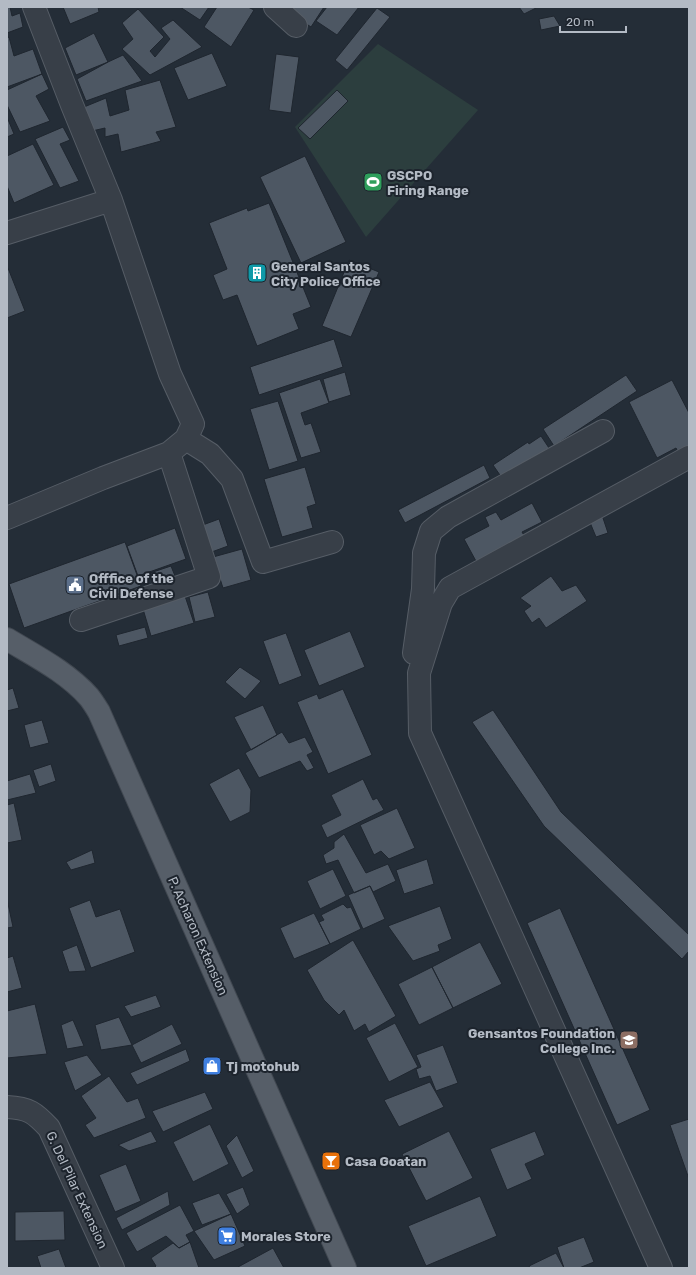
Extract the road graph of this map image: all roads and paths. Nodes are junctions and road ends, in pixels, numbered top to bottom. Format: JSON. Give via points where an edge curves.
{"nodes":[{"id":1,"x":34,"y":7,"type":"edge"},
{"id":2,"x":275,"y":7,"type":"edge"},
{"id":3,"x":296,"y":26,"type":"dead end"},
{"id":4,"x":111,"y":200,"type":"junction"},
{"id":5,"x":7,"y":233,"type":"edge"},
{"id":6,"x":602,"y":431,"type":"dead end"},
{"id":7,"x":186,"y":439,"type":"junction"},
{"id":8,"x":169,"y":453,"type":"junction"},
{"id":9,"x":689,"y":457,"type":"edge"},
{"id":10,"x":7,"y":518,"type":"edge"},
{"id":11,"x":332,"y":542,"type":"dead end"},
{"id":12,"x":81,"y":620,"type":"dead end"},
{"id":13,"x":7,"y":639,"type":"edge"},
{"id":14,"x":419,"y":673,"type":"junction"},
{"id":15,"x":7,"y":1107,"type":"edge"},
{"id":16,"x":113,"y":1268,"type":"edge"},
{"id":17,"x":344,"y":1268,"type":"edge"},
{"id":18,"x":661,"y":1268,"type":"edge"}],
"edges":[{"from":1,"to":4,"type":"street"},
{"from":2,"to":3,"type":"street"},
{"from":4,"to":5,"type":"street"},
{"from":4,"to":7,"type":"street","via":[[170,374],[193,424]]},
{"from":6,"to":14,"type":"street","via":[[448,517],[431,531],[424,553],[423,589],[414,659]]},
{"from":7,"to":8,"type":"street"},
{"from":7,"to":11,"type":"street","via":[[210,454],[232,479],[263,562]]},
{"from":8,"to":10,"type":"street"},
{"from":8,"to":12,"type":"street","via":[[209,577]]},
{"from":9,"to":14,"type":"street","via":[[450,588],[441,603]]},
{"from":13,"to":17,"type":"main road","name":"P. Acharon Extension","via":[[74,683],[100,712]]},
{"from":14,"to":18,"type":"street","via":[[420,733]]},
{"from":15,"to":16,"type":"street","name":"G. Del Pilar Extension","via":[[22,1108],[37,1116],[49,1128]]}]}
